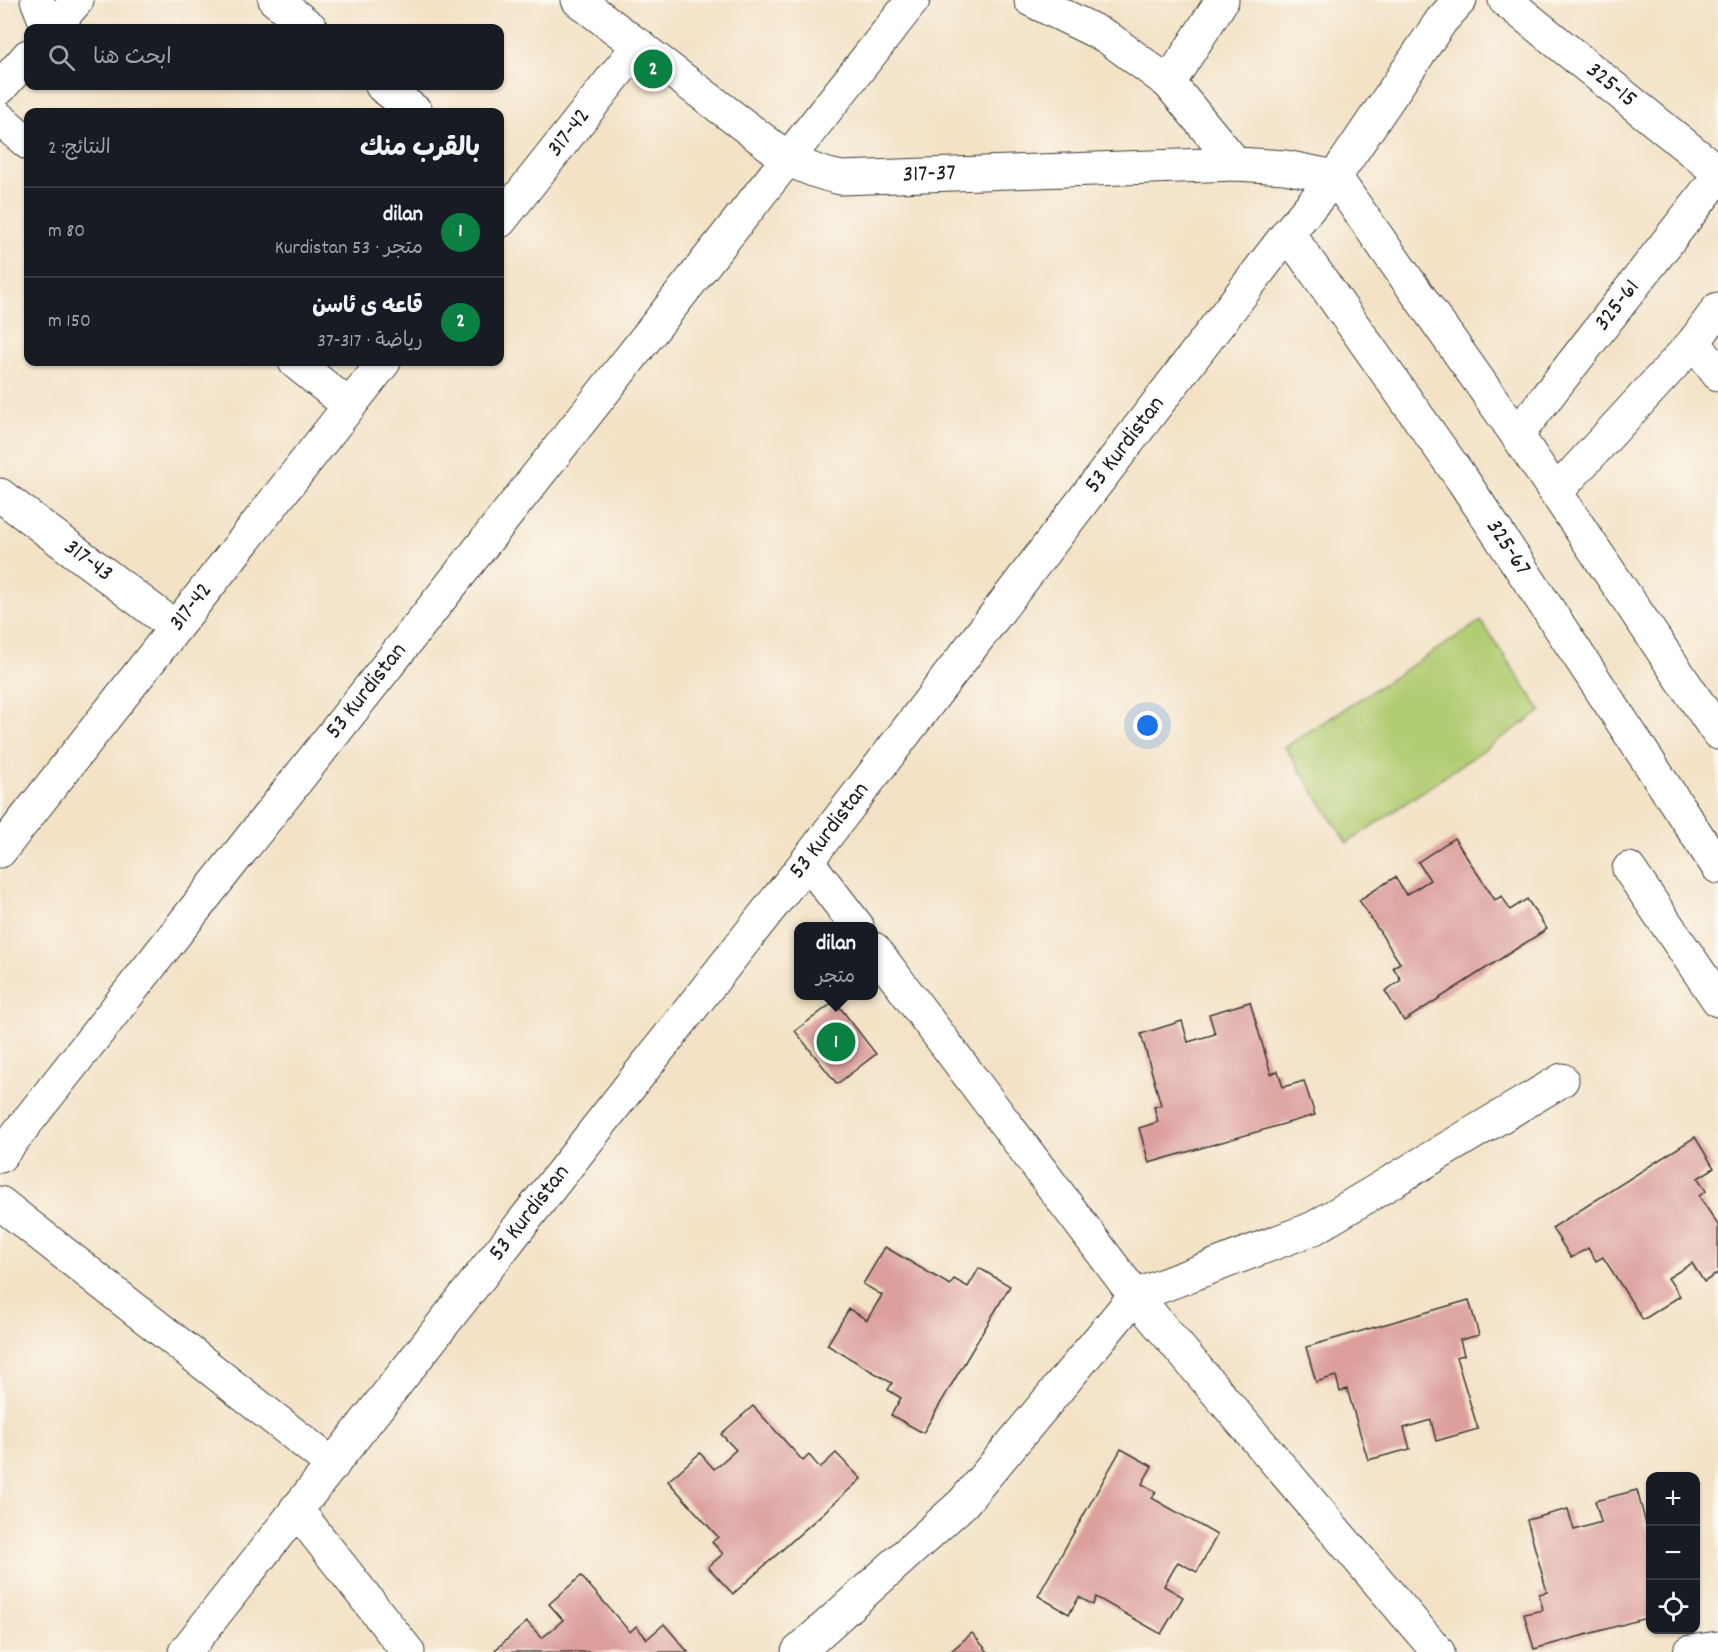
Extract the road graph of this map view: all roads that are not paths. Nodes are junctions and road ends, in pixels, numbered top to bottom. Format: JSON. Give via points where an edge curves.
{"nodes":[{"id":1,"x":38,"y":0,"type":"edge"},
{"id":2,"x":77,"y":0,"type":"edge"},
{"id":3,"x":275,"y":0,"type":"edge"},
{"id":4,"x":578,"y":0,"type":"edge"},
{"id":5,"x":913,"y":0,"type":"edge"},
{"id":6,"x":1031,"y":0,"type":"edge"},
{"id":7,"x":1222,"y":0,"type":"edge"},
{"id":8,"x":1460,"y":0,"type":"edge"},
{"id":9,"x":1505,"y":0,"type":"edge"},
{"id":10,"x":47,"y":24,"type":"edge"},
{"id":11,"x":56,"y":24,"type":"edge"},
{"id":12,"x":306,"y":24,"type":"edge"},
{"id":13,"x":639,"y":45,"type":"junction"},
{"id":14,"x":24,"y":61,"type":"edge"},
{"id":15,"x":1169,"y":83,"type":"junction"},
{"id":16,"x":0,"y":88,"type":"edge"},
{"id":17,"x":387,"y":90,"type":"edge"},
{"id":18,"x":411,"y":108,"type":"edge"},
{"id":19,"x":0,"y":119,"type":"edge"},
{"id":20,"x":24,"y":140,"type":"edge"},
{"id":21,"x":787,"y":158,"type":"junction"},
{"id":22,"x":1236,"y":164,"type":"junction"},
{"id":23,"x":1718,"y":172,"type":"edge"},
{"id":24,"x":1335,"y":177,"type":"junction"},
{"id":25,"x":1718,"y":177,"type":"edge"},
{"id":26,"x":510,"y":187,"type":"edge"},
{"id":27,"x":504,"y":207,"type":"edge"},
{"id":28,"x":1288,"y":233,"type":"junction"},
{"id":29,"x":1718,"y":309,"type":"edge"},
{"id":30,"x":1694,"y":342,"type":"junction"},
{"id":31,"x":300,"y":366,"type":"edge"},
{"id":32,"x":381,"y":366,"type":"edge"},
{"id":33,"x":1718,"y":374,"type":"edge"},
{"id":34,"x":348,"y":405,"type":"junction"},
{"id":35,"x":1517,"y":435,"type":"junction"},
{"id":36,"x":1556,"y":492,"type":"junction"},
{"id":37,"x":0,"y":495,"type":"edge"},
{"id":38,"x":175,"y":627,"type":"junction"},
{"id":39,"x":1718,"y":733,"type":"edge"},
{"id":40,"x":0,"y":851,"type":"edge"},
{"id":41,"x":807,"y":861,"type":"junction"},
{"id":42,"x":1718,"y":867,"type":"edge"},
{"id":43,"x":1629,"y":868,"type":"dead end"},
{"id":44,"x":853,"y":922,"type":"edge"},
{"id":45,"x":878,"y":956,"type":"edge"},
{"id":46,"x":1718,"y":1000,"type":"edge"},
{"id":47,"x":1562,"y":1080,"type":"dead end"},
{"id":48,"x":0,"y":1156,"type":"edge"},
{"id":49,"x":0,"y":1203,"type":"edge"},
{"id":50,"x":1135,"y":1296,"type":"junction"},
{"id":51,"x":333,"y":1465,"type":"junction"},
{"id":52,"x":296,"y":1509,"type":"junction"},
{"id":53,"x":1718,"y":1648,"type":"edge"},
{"id":54,"x":185,"y":1652,"type":"edge"},
{"id":55,"x":408,"y":1652,"type":"edge"},
{"id":56,"x":798,"y":1652,"type":"edge"},
{"id":57,"x":1438,"y":1652,"type":"edge"},
{"id":58,"x":1690,"y":1652,"type":"edge"}],
"edges":[{"from":1,"to":10,"type":"street"},
{"from":2,"to":11,"type":"street"},
{"from":3,"to":12,"type":"street"},
{"from":4,"to":13,"type":"street","name":"317-37"},
{"from":5,"to":21,"type":"street","name":"53 Kurdistan"},
{"from":6,"to":15,"type":"street","via":[[1107,37]]},
{"from":7,"to":15,"type":"street"},
{"from":8,"to":24,"type":"street","name":"53 Kurdistan"},
{"from":9,"to":23,"type":"street","name":"325-15"},
{"from":13,"to":21,"type":"street","name":"317-37"},
{"from":13,"to":26,"type":"street","name":"317-42"},
{"from":14,"to":16,"type":"street"},
{"from":15,"to":22,"type":"street"},
{"from":17,"to":18,"type":"street"},
{"from":19,"to":20,"type":"street"},
{"from":21,"to":22,"type":"street","name":"317-37","via":[[807,169],[841,178]]},
{"from":21,"to":48,"type":"street","name":"53 Kurdistan"},
{"from":22,"to":24,"type":"street","name":"317-37","via":[[1285,167]]},
{"from":24,"to":28,"type":"street","name":"53 Kurdistan"},
{"from":24,"to":35,"type":"street"},
{"from":25,"to":35,"type":"street","name":"325-61"},
{"from":26,"to":27,"type":"street","name":"317-42"},
{"from":28,"to":41,"type":"street","name":"53 Kurdistan"},
{"from":28,"to":42,"type":"street","name":"325-67","via":[[1464,482]]},
{"from":29,"to":30,"type":"street"},
{"from":30,"to":33,"type":"street"},
{"from":30,"to":36,"type":"street"},
{"from":31,"to":34,"type":"street"},
{"from":32,"to":34,"type":"street","name":"317-42"},
{"from":34,"to":38,"type":"street","name":"317-42"},
{"from":35,"to":36,"type":"street"},
{"from":36,"to":39,"type":"street"},
{"from":37,"to":38,"type":"street","name":"317-43"},
{"from":38,"to":40,"type":"street","name":"317-42"},
{"from":41,"to":44,"type":"street"},
{"from":41,"to":51,"type":"street","name":"53 Kurdistan"},
{"from":43,"to":46,"type":"street"},
{"from":45,"to":50,"type":"street"},
{"from":47,"to":50,"type":"street","via":[[1314,1228]]},
{"from":49,"to":51,"type":"street"},
{"from":50,"to":56,"type":"street","via":[[963,1503]]},
{"from":50,"to":57,"type":"street"},
{"from":51,"to":52,"type":"street","name":"53 Kurdistan"},
{"from":52,"to":54,"type":"street","name":"53 Kurdistan"},
{"from":52,"to":55,"type":"street"},
{"from":53,"to":58,"type":"street"}]}
